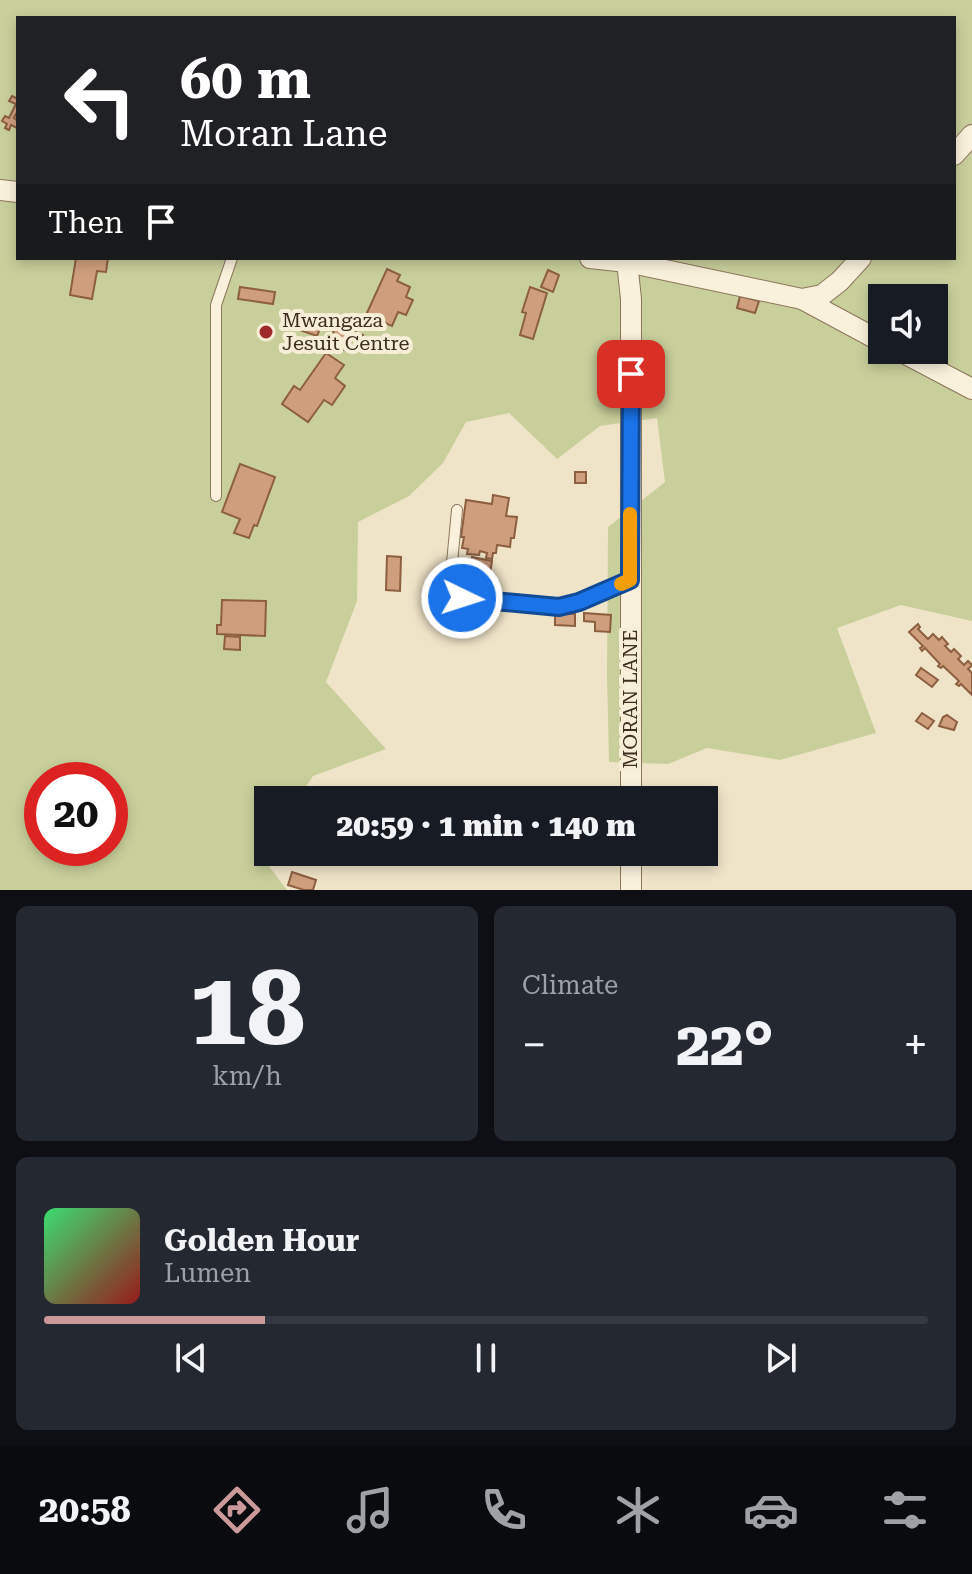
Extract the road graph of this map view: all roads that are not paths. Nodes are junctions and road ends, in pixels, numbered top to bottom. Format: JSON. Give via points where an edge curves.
{"nodes":[{"id":1,"x":972,"y":135,"type":"edge"},
{"id":2,"x":956,"y":153,"type":"edge"},
{"id":3,"x":231,"y":260,"type":"edge"},
{"id":4,"x":608,"y":260,"type":"edge"},
{"id":5,"x":859,"y":260,"type":"edge"},
{"id":6,"x":627,"y":262,"type":"junction"},
{"id":7,"x":802,"y":299,"type":"junction"},
{"id":8,"x":868,"y":334,"type":"edge"},
{"id":9,"x":925,"y":364,"type":"edge"},
{"id":10,"x":972,"y":389,"type":"edge"},
{"id":11,"x":216,"y":496,"type":"dead end"},
{"id":12,"x":457,"y":510,"type":"dead end"},
{"id":13,"x":630,"y":580,"type":"junction"},
{"id":14,"x":631,"y":786,"type":"edge"},
{"id":15,"x":631,"y":866,"type":"edge"},
{"id":16,"x":631,"y":890,"type":"edge"}],
"edges":[{"from":1,"to":2,"type":"street"},
{"from":3,"to":11,"type":"lane","via":[[216,305]]},
{"from":4,"to":6,"type":"street"},
{"from":5,"to":7,"type":"street","via":[[822,295]]},
{"from":6,"to":7,"type":"street"},
{"from":6,"to":13,"type":"street","name":"MORAN LANE"},
{"from":7,"to":8,"type":"street"},
{"from":9,"to":10,"type":"street"},
{"from":12,"to":13,"type":"lane","via":[[450,584],[453,594],[462,598],[559,607]]},
{"from":13,"to":14,"type":"street","name":"MORAN LANE"},
{"from":15,"to":16,"type":"street"}]}
